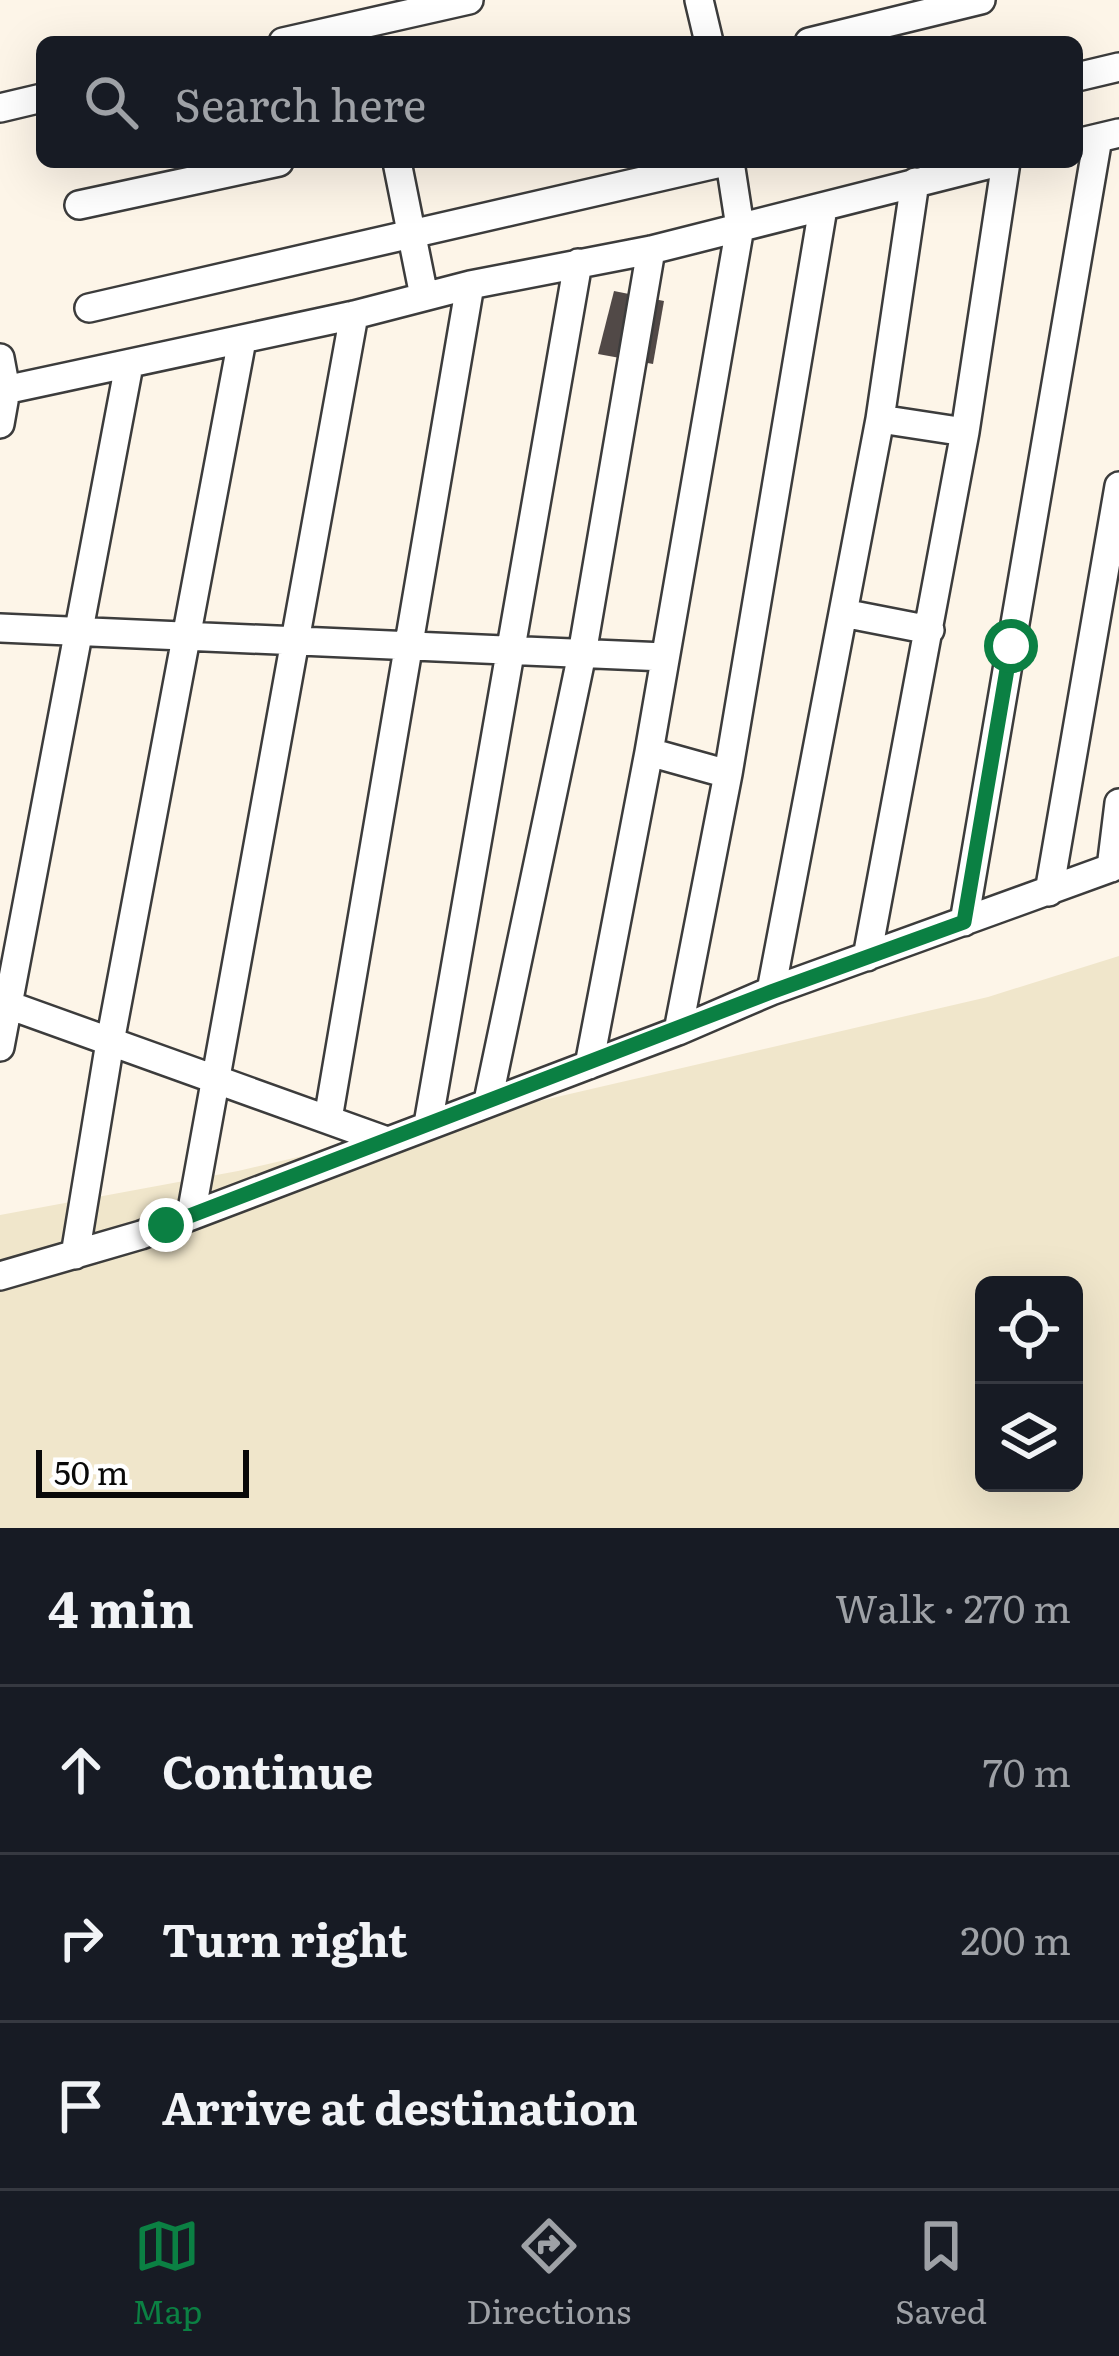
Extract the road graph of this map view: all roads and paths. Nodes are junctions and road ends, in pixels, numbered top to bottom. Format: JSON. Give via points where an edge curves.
{"nodes":[{"id":1,"x":469,"y":0,"type":"edge"},
{"id":2,"x":699,"y":0,"type":"edge"},
{"id":3,"x":981,"y":0,"type":"edge"},
{"id":4,"x":364,"y":22,"type":"edge"},
{"id":5,"x":307,"y":36,"type":"edge"},
{"id":6,"x":708,"y":36,"type":"edge"},
{"id":7,"x":834,"y":36,"type":"edge"},
{"id":8,"x":1119,"y":67,"type":"edge"},
{"id":9,"x":1083,"y":76,"type":"edge"},
{"id":10,"x":36,"y":99,"type":"edge"},
{"id":11,"x":0,"y":108,"type":"edge"},
{"id":12,"x":1098,"y":138,"type":"edge"},
{"id":13,"x":251,"y":168,"type":"edge"},
{"id":14,"x":398,"y":168,"type":"edge"},
{"id":15,"x":702,"y":168,"type":"edge"},
{"id":16,"x":729,"y":168,"type":"edge"},
{"id":17,"x":977,"y":168,"type":"edge"},
{"id":18,"x":1002,"y":168,"type":"edge"},
{"id":19,"x":915,"y":182,"type":"junction"},
{"id":20,"x":79,"y":205,"type":"dead end"},
{"id":21,"x":823,"y":208,"type":"junction"},
{"id":22,"x":740,"y":227,"type":"junction"},
{"id":23,"x":413,"y":235,"type":"junction"},
{"id":24,"x":651,"y":250,"type":"junction"},
{"id":25,"x":578,"y":262,"type":"junction"},
{"id":26,"x":470,"y":285,"type":"junction"},
{"id":27,"x":424,"y":296,"type":"junction"},
{"id":28,"x":89,"y":308,"type":"dead end"},
{"id":29,"x":354,"y":315,"type":"junction"},
{"id":30,"x":242,"y":340,"type":"junction"},
{"id":31,"x":0,"y":358,"type":"edge"},
{"id":32,"x":129,"y":364,"type":"junction"},
{"id":33,"x":3,"y":391,"type":"edge"},
{"id":34,"x":880,"y":419,"type":"junction"},
{"id":35,"x":0,"y":424,"type":"edge"},
{"id":36,"x":965,"y":432,"type":"junction"},
{"id":37,"x":1119,"y":486,"type":"edge"},
{"id":38,"x":843,"y":613,"type":"junction"},
{"id":39,"x":0,"y":628,"type":"edge"},
{"id":40,"x":82,"y":629,"type":"junction"},
{"id":41,"x":930,"y":630,"type":"junction"},
{"id":42,"x":188,"y":635,"type":"junction"},
{"id":43,"x":293,"y":640,"type":"junction"},
{"id":44,"x":410,"y":643,"type":"junction"},
{"id":45,"x":510,"y":650,"type":"junction"},
{"id":46,"x":582,"y":654,"type":"junction"},
{"id":47,"x":665,"y":656,"type":"junction"},
{"id":48,"x":649,"y":752,"type":"junction"},
{"id":49,"x":728,"y":774,"type":"junction"},
{"id":50,"x":1119,"y":802,"type":"edge"},
{"id":51,"x":1115,"y":866,"type":"edge"},
{"id":52,"x":1049,"y":892,"type":"junction"},
{"id":53,"x":964,"y":922,"type":"junction"},
{"id":54,"x":867,"y":957,"type":"junction"},
{"id":55,"x":771,"y":992,"type":"junction"},
{"id":56,"x":4,"y":1004,"type":"edge"},
{"id":57,"x":678,"y":1030,"type":"junction"},
{"id":58,"x":110,"y":1042,"type":"junction"},
{"id":59,"x":0,"y":1047,"type":"edge"},
{"id":60,"x":589,"y":1065,"type":"junction"},
{"id":61,"x":213,"y":1077,"type":"junction"},
{"id":62,"x":488,"y":1101,"type":"junction"},
{"id":63,"x":328,"y":1118,"type":"junction"},
{"id":64,"x":428,"y":1124,"type":"junction"},
{"id":65,"x":387,"y":1141,"type":"junction"},
{"id":66,"x":190,"y":1215,"type":"junction"},
{"id":67,"x":75,"y":1255,"type":"junction"},
{"id":68,"x":0,"y":1276,"type":"edge"}],
"edges":[{"from":1,"to":4,"type":"street"},
{"from":2,"to":6,"type":"street"},
{"from":3,"to":7,"type":"street"},
{"from":4,"to":5,"type":"street"},
{"from":8,"to":9,"type":"street"},
{"from":10,"to":11,"type":"street"},
{"from":12,"to":53,"type":"street"},
{"from":13,"to":20,"type":"street"},
{"from":14,"to":23,"type":"street"},
{"from":15,"to":23,"type":"street"},
{"from":16,"to":22,"type":"street"},
{"from":17,"to":19,"type":"street"},
{"from":18,"to":36,"type":"street"},
{"from":19,"to":21,"type":"street"},
{"from":19,"to":34,"type":"street"},
{"from":21,"to":22,"type":"street"},
{"from":21,"to":49,"type":"street"},
{"from":22,"to":24,"type":"street"},
{"from":22,"to":47,"type":"street"},
{"from":23,"to":27,"type":"street"},
{"from":23,"to":28,"type":"street"},
{"from":24,"to":25,"type":"street"},
{"from":24,"to":46,"type":"street"},
{"from":25,"to":26,"type":"street"},
{"from":25,"to":45,"type":"street"},
{"from":26,"to":27,"type":"street"},
{"from":26,"to":44,"type":"street"},
{"from":27,"to":29,"type":"street"},
{"from":29,"to":30,"type":"street"},
{"from":29,"to":43,"type":"street"},
{"from":30,"to":32,"type":"street"},
{"from":30,"to":42,"type":"street"},
{"from":31,"to":33,"type":"street"},
{"from":32,"to":33,"type":"street"},
{"from":32,"to":40,"type":"street"},
{"from":33,"to":35,"type":"street"},
{"from":34,"to":36,"type":"street"},
{"from":34,"to":38,"type":"street"},
{"from":36,"to":41,"type":"street"},
{"from":37,"to":52,"type":"street"},
{"from":38,"to":41,"type":"street"},
{"from":38,"to":55,"type":"street"},
{"from":39,"to":40,"type":"street"},
{"from":40,"to":42,"type":"street"},
{"from":40,"to":56,"type":"street"},
{"from":41,"to":54,"type":"street"},
{"from":42,"to":43,"type":"street"},
{"from":42,"to":58,"type":"street"},
{"from":43,"to":44,"type":"street"},
{"from":43,"to":61,"type":"street"},
{"from":44,"to":45,"type":"street"},
{"from":44,"to":63,"type":"street"},
{"from":45,"to":46,"type":"street"},
{"from":45,"to":64,"type":"street"},
{"from":46,"to":47,"type":"street"},
{"from":46,"to":62,"type":"street"},
{"from":47,"to":48,"type":"street"},
{"from":48,"to":49,"type":"street"},
{"from":48,"to":60,"type":"street"},
{"from":49,"to":57,"type":"street"},
{"from":50,"to":51,"type":"street"},
{"from":51,"to":52,"type":"street"},
{"from":52,"to":53,"type":"street"},
{"from":53,"to":54,"type":"street"},
{"from":54,"to":55,"type":"street"},
{"from":55,"to":57,"type":"street"},
{"from":56,"to":58,"type":"street"},
{"from":56,"to":59,"type":"street"},
{"from":57,"to":60,"type":"street"},
{"from":58,"to":61,"type":"street"},
{"from":58,"to":67,"type":"street"},
{"from":60,"to":62,"type":"street"},
{"from":61,"to":63,"type":"street"},
{"from":61,"to":66,"type":"street"},
{"from":62,"to":64,"type":"street"},
{"from":63,"to":65,"type":"street"},
{"from":64,"to":65,"type":"street"},
{"from":65,"to":66,"type":"street"},
{"from":66,"to":67,"type":"street"},
{"from":67,"to":68,"type":"street"}]}
